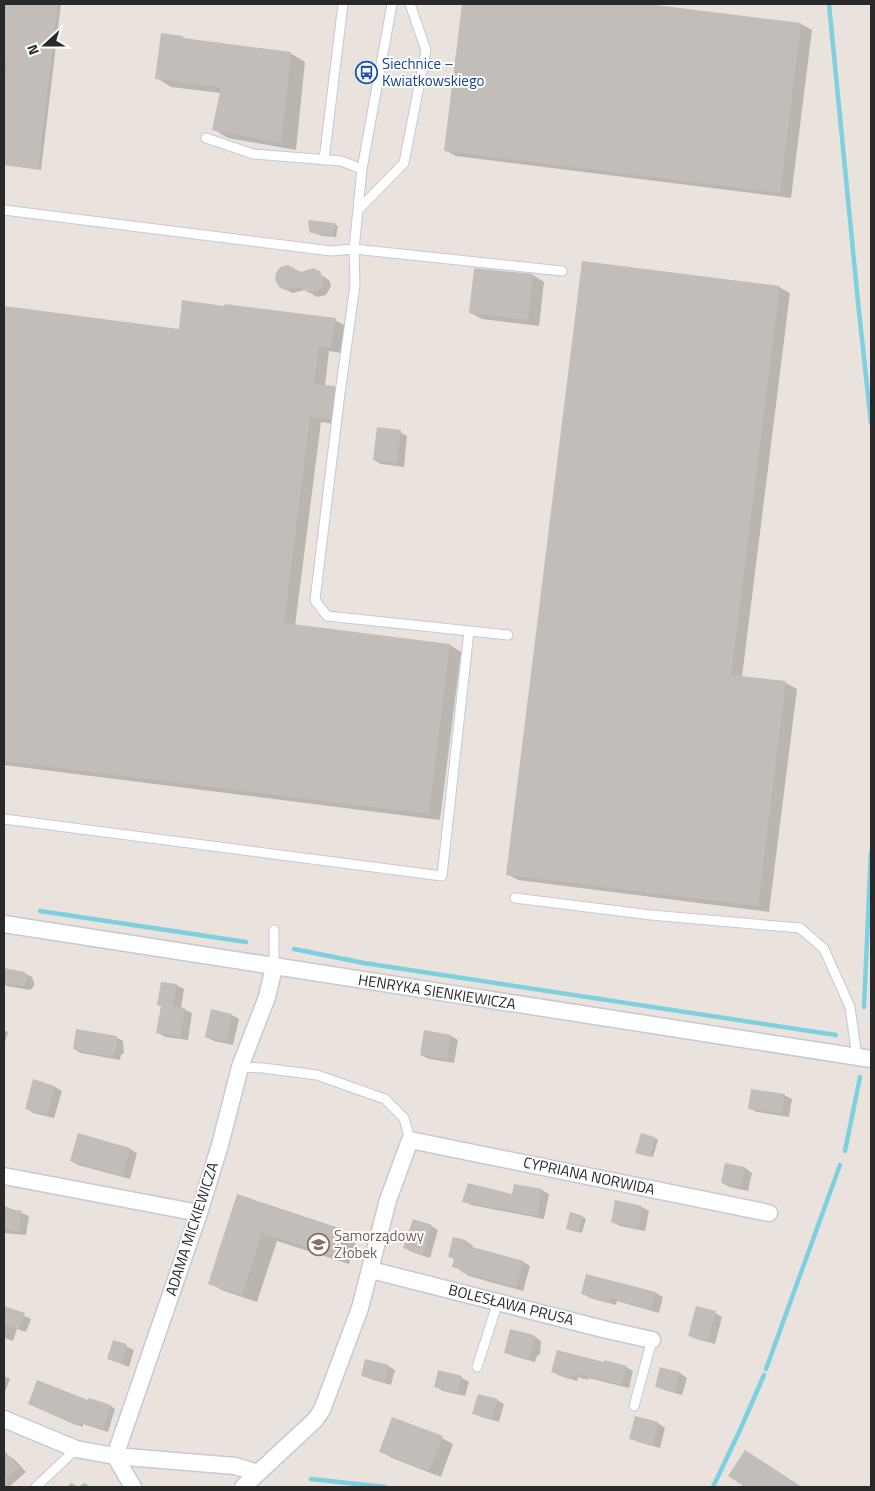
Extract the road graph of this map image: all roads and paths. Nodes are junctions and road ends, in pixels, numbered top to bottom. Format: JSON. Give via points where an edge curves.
{"nodes":[{"id":1,"x":343,"y":4,"type":"edge"},
{"id":2,"x":392,"y":4,"type":"edge"},
{"id":3,"x":410,"y":4,"type":"edge"},
{"id":4,"x":206,"y":138,"type":"dead end"},
{"id":5,"x":324,"y":160,"type":"junction"},
{"id":6,"x":362,"y":169,"type":"junction"},
{"id":7,"x":359,"y":209,"type":"junction"},
{"id":8,"x":4,"y":210,"type":"edge"},
{"id":9,"x":354,"y":249,"type":"junction"},
{"id":10,"x":562,"y":271,"type":"dead end"},
{"id":11,"x":469,"y":631,"type":"junction"},
{"id":12,"x":508,"y":635,"type":"dead end"},
{"id":13,"x":4,"y":819,"type":"edge"},
{"id":14,"x":515,"y":898,"type":"dead end"},
{"id":15,"x":4,"y":924,"type":"edge"},
{"id":16,"x":274,"y":930,"type":"dead end"},
{"id":17,"x":274,"y":967,"type":"junction"},
{"id":18,"x":864,"y":1058,"type":"edge"},
{"id":19,"x":240,"y":1067,"type":"junction"},
{"id":20,"x":410,"y":1140,"type":"junction"},
{"id":21,"x":4,"y":1176,"type":"edge"},
{"id":22,"x":199,"y":1213,"type":"junction"},
{"id":23,"x":769,"y":1213,"type":"dead end"},
{"id":24,"x":371,"y":1270,"type":"junction"},
{"id":25,"x":498,"y":1302,"type":"junction"},
{"id":26,"x":652,"y":1340,"type":"joint"},
{"id":27,"x":477,"y":1368,"type":"dead end"},
{"id":28,"x":634,"y":1406,"type":"dead end"},
{"id":29,"x":4,"y":1419,"type":"edge"},
{"id":30,"x":76,"y":1449,"type":"junction"},
{"id":31,"x":115,"y":1456,"type":"junction"},
{"id":32,"x":258,"y":1473,"type":"junction"},
{"id":33,"x":36,"y":1487,"type":"edge"},
{"id":34,"x":133,"y":1487,"type":"edge"},
{"id":35,"x":242,"y":1487,"type":"edge"}],
"edges":[{"from":1,"to":5,"type":"lane"},
{"from":2,"to":6,"type":"lane"},
{"from":3,"to":7,"type":"lane","via":[[426,50],[404,163]]},
{"from":4,"to":5,"type":"lane","via":[[253,154]]},
{"from":5,"to":6,"type":"lane","via":[[341,161]]},
{"from":6,"to":7,"type":"lane"},
{"from":7,"to":9,"type":"lane"},
{"from":8,"to":9,"type":"lane","via":[[331,251]]},
{"from":9,"to":10,"type":"lane"},
{"from":9,"to":11,"type":"lane","via":[[355,285],[315,600],[327,616]]},
{"from":11,"to":12,"type":"lane"},
{"from":11,"to":13,"type":"lane","via":[[442,876]]},
{"from":14,"to":18,"type":"lane","via":[[651,915],[800,928],[824,949],[850,1007]]},
{"from":15,"to":17,"type":"street","name":"HENRYKA SIENKIEWICZA"},
{"from":16,"to":17,"type":"lane"},
{"from":17,"to":18,"type":"street","name":"HENRYKA SIENKIEWICZA"},
{"from":17,"to":19,"type":"street","name":"ADAMA MICKIEWICZA","via":[[267,997]]},
{"from":19,"to":20,"type":"lane","via":[[317,1075],[385,1099],[404,1118]]},
{"from":19,"to":22,"type":"street","name":"ADAMA MICKIEWICZA"},
{"from":20,"to":23,"type":"street","name":"CYPRIANA NORWIDA"},
{"from":20,"to":24,"type":"street","via":[[388,1200]]},
{"from":21,"to":22,"type":"street"},
{"from":22,"to":31,"type":"street","name":"ADAMA MICKIEWICZA"},
{"from":24,"to":25,"type":"street","name":"BOLESŁAWA PRUSA"},
{"from":24,"to":32,"type":"street","via":[[322,1410]]},
{"from":25,"to":26,"type":"street","name":"BOLESŁAWA PRUSA"},
{"from":25,"to":27,"type":"lane"},
{"from":26,"to":28,"type":"lane"},
{"from":29,"to":30,"type":"street"},
{"from":30,"to":31,"type":"street"},
{"from":30,"to":33,"type":"lane"},
{"from":31,"to":32,"type":"street","via":[[227,1466]]},
{"from":31,"to":34,"type":"street"},
{"from":32,"to":35,"type":"street"}]}
